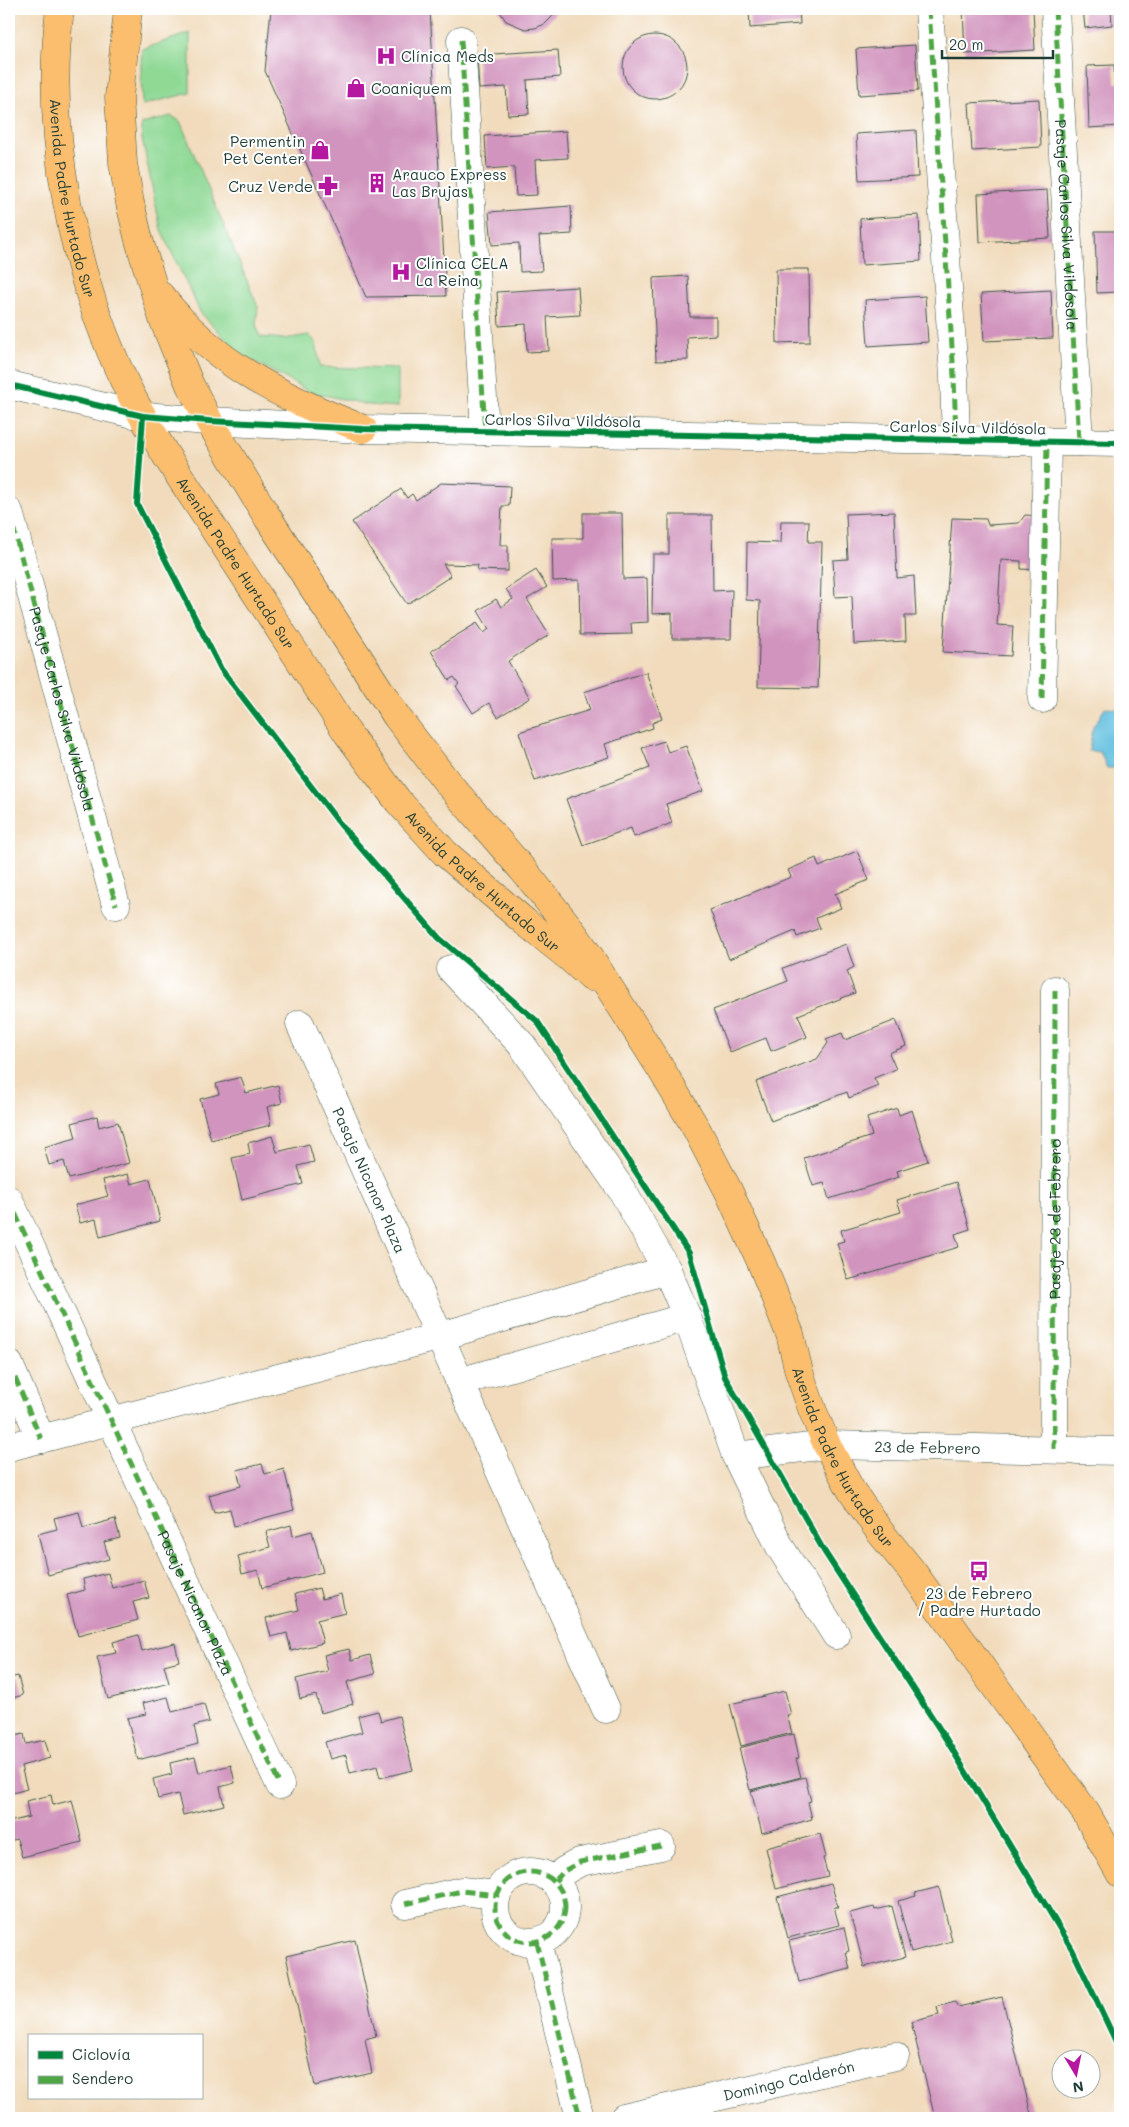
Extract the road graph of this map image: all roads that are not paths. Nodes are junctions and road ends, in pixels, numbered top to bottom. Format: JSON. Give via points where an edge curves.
{"nodes":[{"id":1,"x":60,"y":9,"type":"edge"},
{"id":2,"x":128,"y":9,"type":"edge"},
{"id":3,"x":929,"y":9,"type":"edge"},
{"id":4,"x":1055,"y":9,"type":"edge"},
{"id":5,"x":461,"y":40,"type":"dead end"},
{"id":6,"x":151,"y":282,"type":"junction"},
{"id":7,"x":9,"y":385,"type":"edge"},
{"id":8,"x":143,"y":416,"type":"junction"},
{"id":9,"x":209,"y":421,"type":"junction"},
{"id":10,"x":363,"y":429,"type":"junction"},
{"id":11,"x":485,"y":432,"type":"junction"},
{"id":12,"x":956,"y":440,"type":"junction"},
{"id":13,"x":1047,"y":441,"type":"junction"},
{"id":14,"x":1079,"y":442,"type":"junction"},
{"id":15,"x":1120,"y":443,"type":"edge"},
{"id":16,"x":9,"y":512,"type":"edge"},
{"id":17,"x":1042,"y":698,"type":"dead end"},
{"id":18,"x":116,"y":905,"type":"dead end"},
{"id":19,"x":451,"y":969,"type":"dead end"},
{"id":20,"x":1054,"y":990,"type":"dead end"},
{"id":21,"x":622,"y":1011,"type":"junction"},
{"id":22,"x":300,"y":1024,"type":"dead end"},
{"id":23,"x":9,"y":1200,"type":"edge"},
{"id":24,"x":667,"y":1270,"type":"junction"},
{"id":25,"x":687,"y":1317,"type":"junction"},
{"id":26,"x":438,"y":1337,"type":"junction"},
{"id":27,"x":9,"y":1364,"type":"edge"},
{"id":28,"x":458,"y":1382,"type":"junction"},
{"id":29,"x":112,"y":1421,"type":"junction"},
{"id":30,"x":41,"y":1439,"type":"junction"},
{"id":31,"x":828,"y":1445,"type":"junction"},
{"id":32,"x":9,"y":1447,"type":"edge"},
{"id":33,"x":1054,"y":1449,"type":"junction"},
{"id":34,"x":1120,"y":1451,"type":"edge"},
{"id":35,"x":736,"y":1456,"type":"junction"},
{"id":36,"x":836,"y":1636,"type":"dead end"},
{"id":37,"x":606,"y":1709,"type":"dead end"},
{"id":38,"x":280,"y":1785,"type":"dead end"},
{"id":39,"x":661,"y":1846,"type":"dead end"},
{"id":40,"x":1120,"y":1873,"type":"edge"},
{"id":41,"x":554,"y":1881,"type":"junction"},
{"id":42,"x":496,"y":1895,"type":"junction"},
{"id":43,"x":405,"y":1904,"type":"dead end"},
{"id":44,"x":537,"y":1942,"type":"junction"},
{"id":45,"x":895,"y":2056,"type":"dead end"},
{"id":46,"x":580,"y":2118,"type":"edge"},
{"id":47,"x":624,"y":2118,"type":"edge"}],
"edges":[{"from":1,"to":8,"type":"main road","name":"Avenida Padre Hurtado Sur","via":[[56,108],[71,220],[101,326],[126,386]]},
{"from":2,"to":6,"type":"main road","name":"Avenida Padre Hurtado Sur","via":[[119,97],[123,163]]},
{"from":3,"to":12,"type":"street"},
{"from":4,"to":14,"type":"street","name":"Pasaje Carlos Silva Vildósola"},
{"from":5,"to":11,"type":"street"},
{"from":6,"to":9,"type":"main road","name":"Avenida Padre Hurtado Sur","via":[[178,356]]},
{"from":6,"to":10,"type":"main road","via":[[198,337],[250,377],[312,409]]},
{"from":7,"to":8,"type":"street","name":"Carlos Silva Vildósola"},
{"from":8,"to":9,"type":"street","name":"Carlos Silva Vildósola"},
{"from":8,"to":21,"type":"main road","name":"Avenida Padre Hurtado Sur","via":[[348,734],[398,801],[445,853],[570,958]]},
{"from":9,"to":10,"type":"street","name":"Carlos Silva Vildósola"},
{"from":9,"to":21,"type":"main road","name":"Avenida Padre Hurtado Sur","via":[[397,717],[452,789],[569,927]]},
{"from":10,"to":11,"type":"street","name":"Carlos Silva Vildósola"},
{"from":11,"to":12,"type":"street","name":"Carlos Silva Vildósola"},
{"from":12,"to":13,"type":"street","name":"Carlos Silva Vildósola"},
{"from":13,"to":14,"type":"street","name":"Carlos Silva Vildósola"},
{"from":13,"to":17,"type":"street"},
{"from":14,"to":15,"type":"street","name":"Carlos Silva Vildósola"},
{"from":16,"to":18,"type":"street","name":"Pasaje Carlos Silva Vildósola"},
{"from":19,"to":24,"type":"street","via":[[522,1045],[623,1192]]},
{"from":20,"to":33,"type":"street","name":"Pasaje 23 de Febrero"},
{"from":21,"to":31,"type":"main road","name":"Avenida Padre Hurtado Sur","via":[[688,1114],[729,1192],[790,1334],[799,1372]]},
{"from":22,"to":26,"type":"street","name":"Pasaje Nicanor Plaza"},
{"from":23,"to":29,"type":"street","name":"Pasaje Nicanor Plaza"},
{"from":24,"to":25,"type":"street"},
{"from":24,"to":26,"type":"street"},
{"from":25,"to":28,"type":"street"},
{"from":25,"to":35,"type":"street"},
{"from":26,"to":28,"type":"street","name":"Pasaje Nicanor Plaza"},
{"from":26,"to":29,"type":"street"},
{"from":27,"to":30,"type":"street"},
{"from":28,"to":37,"type":"street","name":"Pasaje Nicanor Plaza"},
{"from":29,"to":30,"type":"street"},
{"from":29,"to":38,"type":"street","name":"Pasaje Nicanor Plaza"},
{"from":30,"to":32,"type":"street"},
{"from":31,"to":33,"type":"street","name":"23 de Febrero"},
{"from":31,"to":35,"type":"street","name":"23 de Febrero"},
{"from":31,"to":40,"type":"main road","name":"Avenida Padre Hurtado Sur","via":[[851,1490],[1086,1813]]},
{"from":33,"to":34,"type":"street","name":"23 de Febrero"},
{"from":35,"to":36,"type":"street","via":[[780,1547]]},
{"from":39,"to":41,"type":"street","via":[[580,1862]]},
{"from":41,"to":42,"type":"street","via":[[540,1873],[523,1872],[512,1876]]},
{"from":41,"to":44,"type":"street","via":[[565,1900],[566,1911],[556,1931]]},
{"from":42,"to":43,"type":"street","via":[[462,1891]]},
{"from":42,"to":44,"type":"street","via":[[496,1920],[503,1931],[524,1943]]},
{"from":44,"to":46,"type":"street"},
{"from":45,"to":47,"type":"street","name":"Domingo Calderón"}]}
